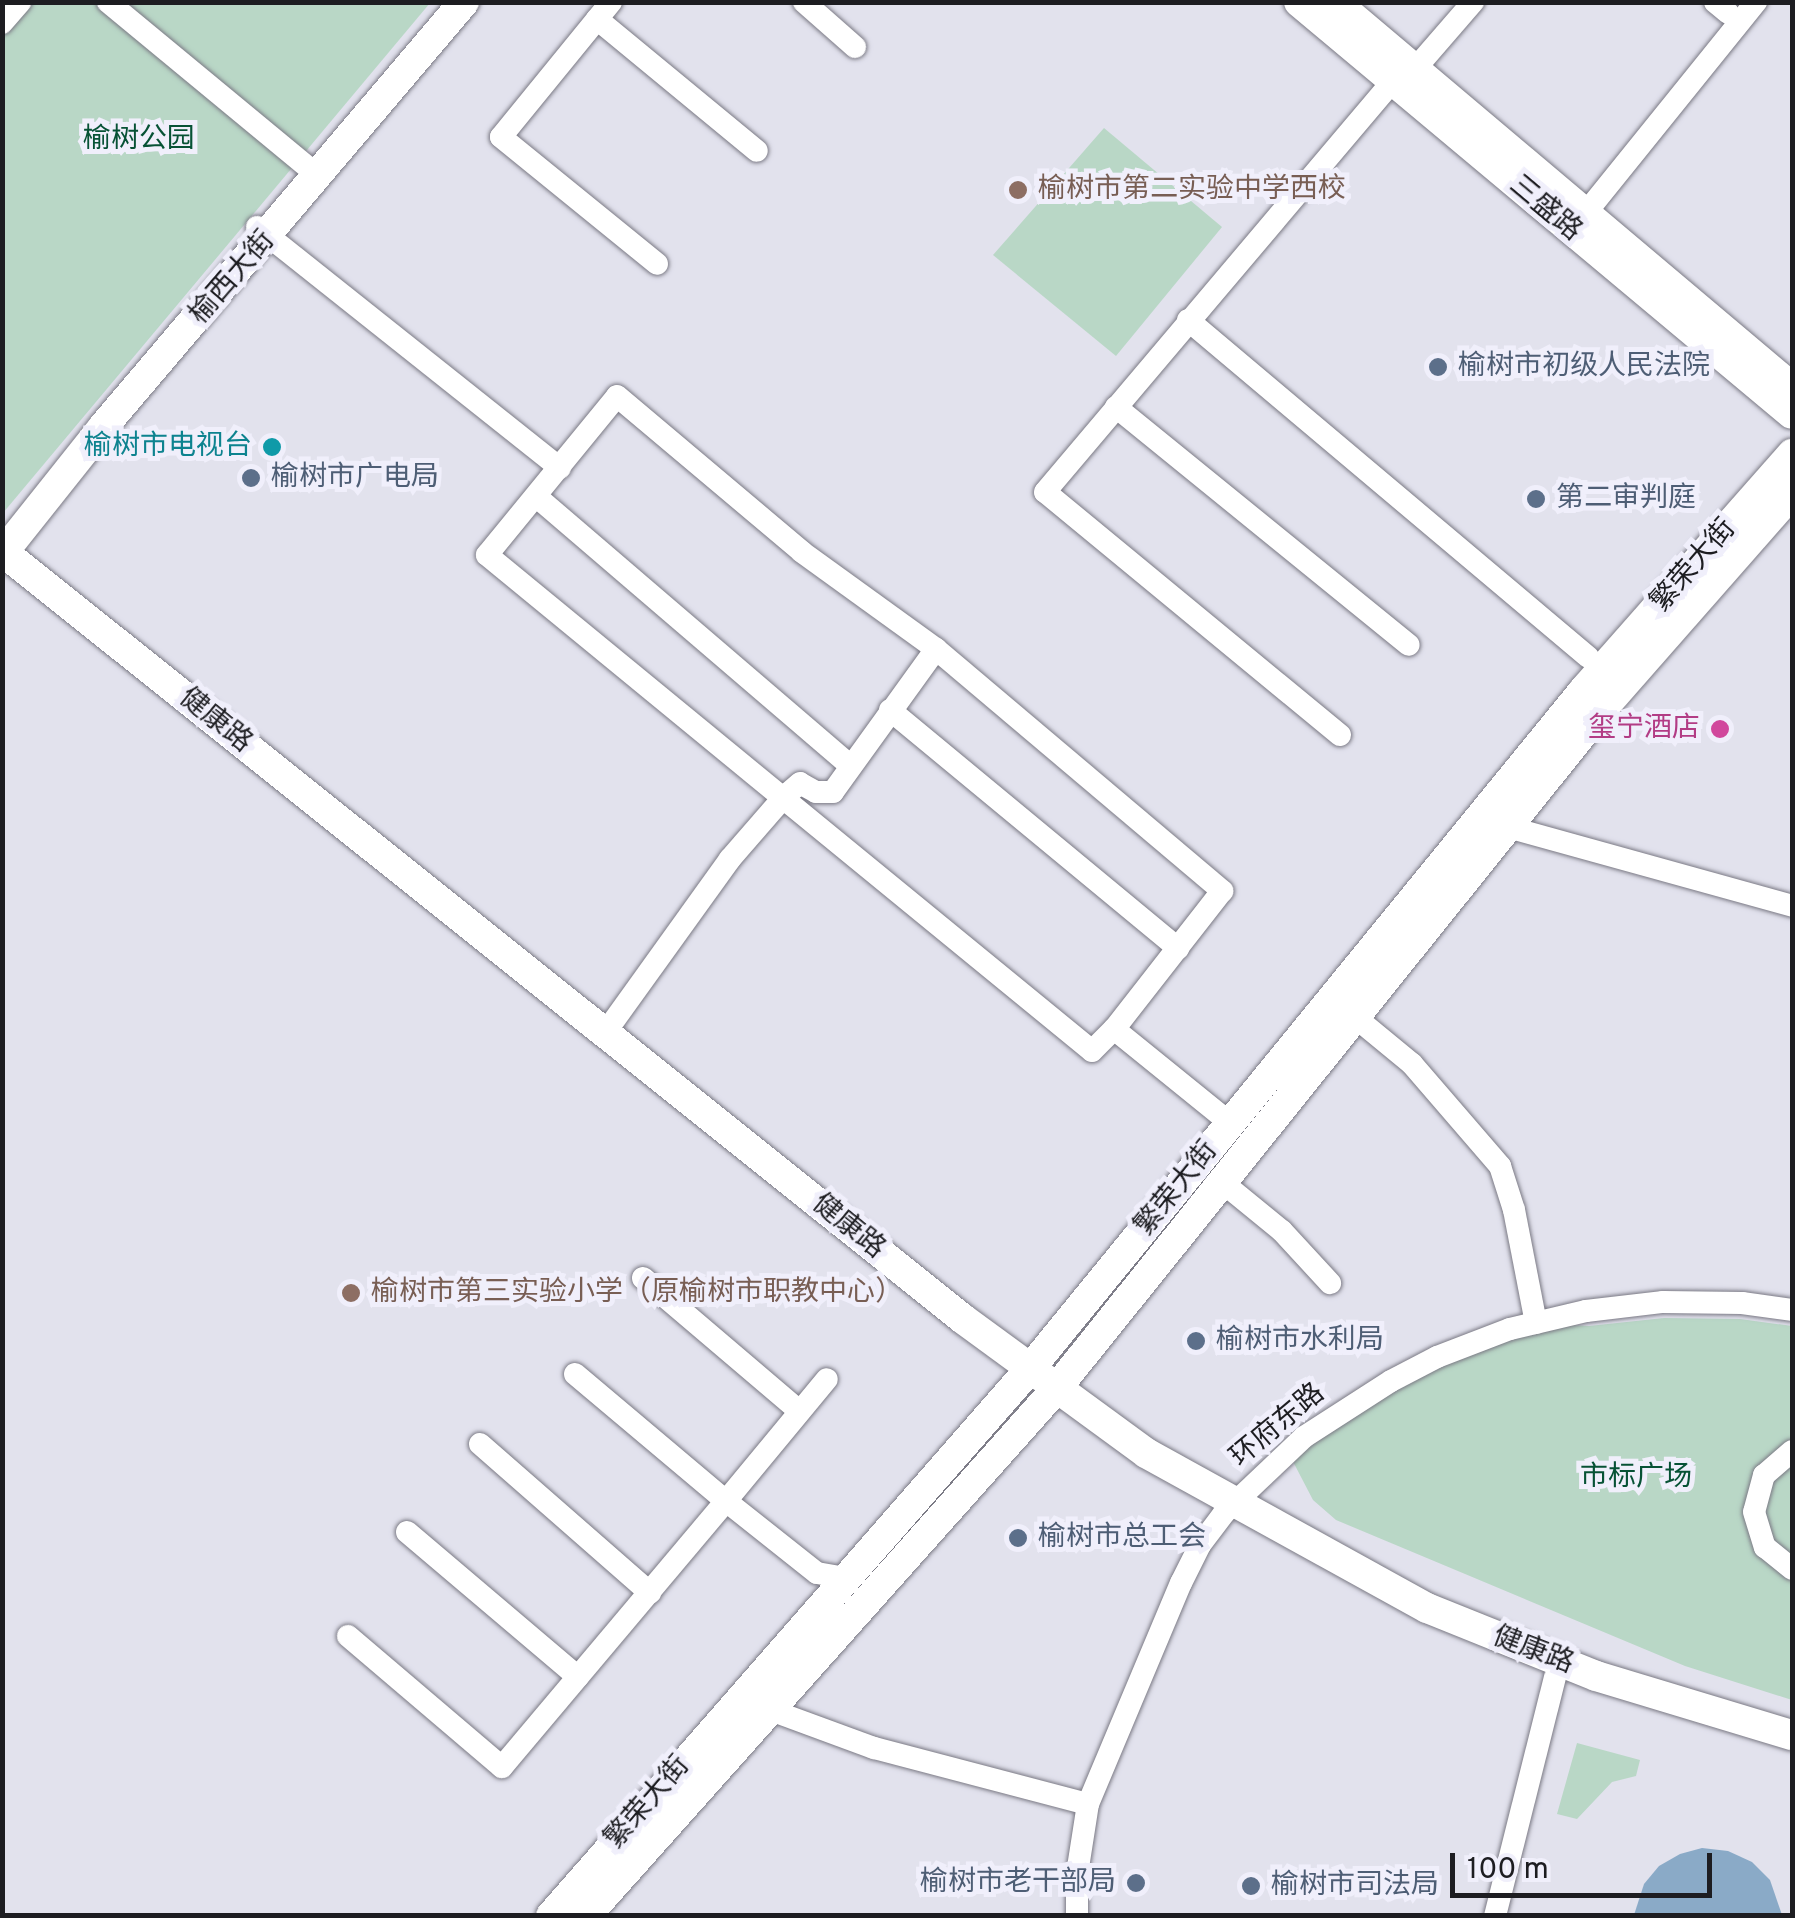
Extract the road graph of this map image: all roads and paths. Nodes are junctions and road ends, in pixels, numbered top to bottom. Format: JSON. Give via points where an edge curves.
{"nodes":[{"id":1,"x":20,"y":2,"type":"edge"},
{"id":2,"x":108,"y":2,"type":"edge"},
{"id":3,"x":443,"y":2,"type":"edge"},
{"id":4,"x":464,"y":2,"type":"edge"},
{"id":5,"x":804,"y":2,"type":"edge"},
{"id":6,"x":1299,"y":2,"type":"edge"},
{"id":7,"x":1334,"y":2,"type":"edge"},
{"id":8,"x":1474,"y":2,"type":"edge"},
{"id":9,"x":1756,"y":2,"type":"edge"},
{"id":10,"x":604,"y":11,"type":"edge"},
{"id":11,"x":2,"y":23,"type":"edge"},
{"id":12,"x":855,"y":46,"type":"dead end"},
{"id":13,"x":1405,"y":71,"type":"junction"},
{"id":14,"x":757,"y":151,"type":"dead end"},
{"id":15,"x":306,"y":166,"type":"junction"},
{"id":16,"x":1578,"y":222,"type":"junction"},
{"id":17,"x":263,"y":232,"type":"junction"},
{"id":18,"x":657,"y":264,"type":"dead end"},
{"id":19,"x":1188,"y":320,"type":"junction"},
{"id":20,"x":1792,"y":388,"type":"edge"},
{"id":21,"x":1116,"y":406,"type":"junction"},
{"id":22,"x":1792,"y":414,"type":"edge"},
{"id":23,"x":1792,"y":454,"type":"edge"},
{"id":24,"x":560,"y":468,"type":"junction"},
{"id":25,"x":1792,"y":494,"type":"edge"},
{"id":26,"x":537,"y":497,"type":"junction"},
{"id":27,"x":2,"y":532,"type":"edge"},
{"id":28,"x":3,"y":552,"type":"edge"},
{"id":29,"x":2,"y":569,"type":"edge"},
{"id":30,"x":1409,"y":645,"type":"dead end"},
{"id":31,"x":936,"y":650,"type":"junction"},
{"id":32,"x":1588,"y":657,"type":"dead end"},
{"id":33,"x":890,"y":710,"type":"junction"},
{"id":34,"x":1340,"y":735,"type":"dead end"},
{"id":35,"x":850,"y":765,"type":"junction"},
{"id":36,"x":783,"y":798,"type":"junction"},
{"id":37,"x":1508,"y":827,"type":"junction"},
{"id":38,"x":1792,"y":906,"type":"edge"},
{"id":39,"x":1178,"y":948,"type":"junction"},
{"id":40,"x":1355,"y":1017,"type":"junction"},
{"id":41,"x":1114,"y":1029,"type":"junction"},
{"id":42,"x":605,"y":1033,"type":"junction"},
{"id":43,"x":1230,"y":1123,"type":"junction"},
{"id":44,"x":1222,"y":1182,"type":"junction"},
{"id":45,"x":643,"y":1278,"type":"dead end"},
{"id":46,"x":1330,"y":1283,"type":"dead end"},
{"id":47,"x":1792,"y":1310,"type":"edge"},
{"id":48,"x":1536,"y":1323,"type":"junction"},
{"id":49,"x":575,"y":1374,"type":"dead end"},
{"id":50,"x":1022,"y":1378,"type":"junction"},
{"id":51,"x":827,"y":1379,"type":"dead end"},
{"id":52,"x":1048,"y":1396,"type":"junction"},
{"id":53,"x":798,"y":1410,"type":"junction"},
{"id":54,"x":480,"y":1444,"type":"dead end"},
{"id":55,"x":1792,"y":1451,"type":"edge"},
{"id":56,"x":726,"y":1501,"type":"junction"},
{"id":57,"x":1230,"y":1508,"type":"junction"},
{"id":58,"x":407,"y":1532,"type":"dead end"},
{"id":59,"x":1792,"y":1568,"type":"edge"},
{"id":60,"x":846,"y":1578,"type":"junction"},
{"id":61,"x":650,"y":1593,"type":"junction"},
{"id":62,"x":348,"y":1636,"type":"dead end"},
{"id":63,"x":578,"y":1676,"type":"junction"},
{"id":64,"x":1555,"y":1677,"type":"junction"},
{"id":65,"x":768,"y":1709,"type":"junction"},
{"id":66,"x":1792,"y":1735,"type":"edge"},
{"id":67,"x":1792,"y":1752,"type":"edge"},
{"id":68,"x":1088,"y":1804,"type":"junction"},
{"id":69,"x":551,"y":1916,"type":"edge"},
{"id":70,"x":586,"y":1916,"type":"edge"},
{"id":71,"x":1077,"y":1916,"type":"edge"},
{"id":72,"x":1495,"y":1916,"type":"edge"}],
"edges":[{"from":1,"to":11,"type":"street"},
{"from":2,"to":15,"type":"street"},
{"from":3,"to":15,"type":"main road","name":"榆西大街"},
{"from":4,"to":17,"type":"main road","name":"榆西大街"},
{"from":5,"to":12,"type":"street"},
{"from":6,"to":13,"type":"main road","name":"三盛路"},
{"from":7,"to":13,"type":"main road","name":"三盛路"},
{"from":8,"to":13,"type":"street"},
{"from":9,"to":16,"type":"street"},
{"from":10,"to":14,"type":"street"},
{"from":10,"to":18,"type":"street","via":[[501,137]]},
{"from":13,"to":16,"type":"main road","name":"三盛路"},
{"from":13,"to":19,"type":"street"},
{"from":15,"to":17,"type":"main road","name":"榆西大街"},
{"from":16,"to":20,"type":"main road","name":"三盛路"},
{"from":16,"to":22,"type":"main road","name":"三盛路"},
{"from":17,"to":24,"type":"street"},
{"from":17,"to":27,"type":"main road","name":"榆西大街"},
{"from":17,"to":28,"type":"main road","name":"榆西大街"},
{"from":19,"to":21,"type":"street"},
{"from":19,"to":32,"type":"street"},
{"from":21,"to":30,"type":"street"},
{"from":21,"to":34,"type":"street","via":[[1044,492]]},
{"from":23,"to":43,"type":"main road","name":"繁荣大街","via":[[1584,690]]},
{"from":24,"to":26,"type":"street"},
{"from":24,"to":31,"type":"street","via":[[618,396],[802,552]]},
{"from":25,"to":37,"type":"main road","name":"繁荣大街"},
{"from":26,"to":35,"type":"street"},
{"from":26,"to":36,"type":"street","via":[[487,555]]},
{"from":28,"to":42,"type":"main road","name":"健康路"},
{"from":29,"to":50,"type":"main road","name":"健康路"},
{"from":31,"to":33,"type":"street"},
{"from":31,"to":39,"type":"street","via":[[1222,891]]},
{"from":33,"to":35,"type":"street"},
{"from":33,"to":39,"type":"street"},
{"from":35,"to":36,"type":"street","via":[[833,792],[800,783]]},
{"from":36,"to":41,"type":"street","via":[[1092,1051]]},
{"from":36,"to":42,"type":"street","via":[[730,859]]},
{"from":37,"to":38,"type":"street"},
{"from":37,"to":40,"type":"main road","name":"繁荣大街"},
{"from":39,"to":41,"type":"street"},
{"from":40,"to":44,"type":"main road","name":"繁荣大街"},
{"from":40,"to":48,"type":"street","via":[[1412,1064],[1500,1166]]},
{"from":41,"to":43,"type":"street"},
{"from":42,"to":50,"type":"main road","name":"健康路"},
{"from":43,"to":50,"type":"main road","name":"繁荣大街"},
{"from":44,"to":46,"type":"street","via":[[1282,1231]]},
{"from":44,"to":52,"type":"main road","name":"繁荣大街"},
{"from":45,"to":53,"type":"street"},
{"from":47,"to":48,"type":"street","name":"环府东路","via":[[1663,1302]]},
{"from":48,"to":57,"type":"street","name":"环府东路","via":[[1437,1356],[1368,1393],[1304,1437]]},
{"from":49,"to":56,"type":"street"},
{"from":50,"to":52,"type":"main road","name":"健康路"},
{"from":50,"to":60,"type":"main road","name":"繁荣大街"},
{"from":51,"to":53,"type":"street"},
{"from":52,"to":57,"type":"main road","name":"健康路"},
{"from":52,"to":65,"type":"main road","name":"繁荣大街"},
{"from":53,"to":56,"type":"street"},
{"from":54,"to":61,"type":"street"},
{"from":55,"to":59,"type":"street","via":[[1764,1475],[1754,1512],[1765,1546]]},
{"from":56,"to":60,"type":"street","via":[[818,1574]]},
{"from":56,"to":61,"type":"street"},
{"from":57,"to":64,"type":"main road","name":"健康路","via":[[1426,1620]]},
{"from":57,"to":66,"type":"main road","name":"健康路","via":[[1502,1640]]},
{"from":57,"to":68,"type":"street","name":"环府东路","via":[[1180,1582]]},
{"from":58,"to":63,"type":"street"},
{"from":60,"to":69,"type":"main road","name":"繁荣大街"},
{"from":61,"to":63,"type":"street"},
{"from":62,"to":63,"type":"street","via":[[502,1767]]},
{"from":64,"to":67,"type":"main road","name":"健康路"},
{"from":64,"to":72,"type":"street"},
{"from":65,"to":68,"type":"street","via":[[874,1748]]},
{"from":65,"to":70,"type":"main road","name":"繁荣大街"},
{"from":68,"to":71,"type":"street","name":"环府东路"}]}
